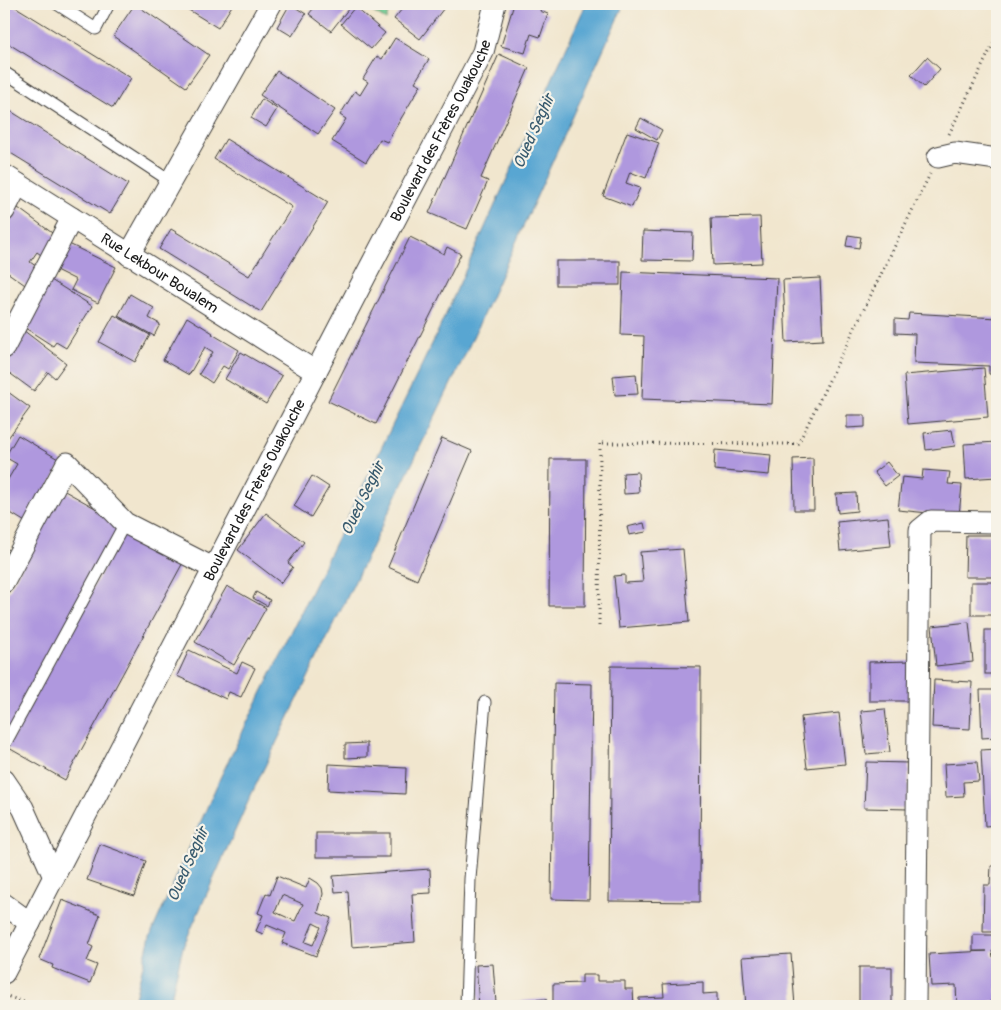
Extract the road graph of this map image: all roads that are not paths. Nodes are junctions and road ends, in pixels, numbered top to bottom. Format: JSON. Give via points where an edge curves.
{"nodes":[{"id":1,"x":57,"y":4,"type":"edge"},
{"id":2,"x":108,"y":4,"type":"edge"},
{"id":3,"x":271,"y":4,"type":"edge"},
{"id":4,"x":495,"y":4,"type":"edge"},
{"id":5,"x":4,"y":72,"type":"edge"},
{"id":6,"x":938,"y":157,"type":"road end"},
{"id":7,"x":997,"y":159,"type":"edge"},
{"id":8,"x":11,"y":180,"type":"edge"},
{"id":9,"x":170,"y":181,"type":"junction"},
{"id":10,"x":4,"y":211,"type":"edge"},
{"id":11,"x":72,"y":218,"type":"junction"},
{"id":12,"x":129,"y":254,"type":"junction"},
{"id":13,"x":4,"y":348,"type":"edge"},
{"id":14,"x":316,"y":372,"type":"junction"},
{"id":15,"x":997,"y":522,"type":"edge"},
{"id":16,"x":125,"y":523,"type":"junction"},
{"id":17,"x":214,"y":568,"type":"junction"},
{"id":18,"x":4,"y":582,"type":"edge"},
{"id":19,"x":485,"y":702,"type":"dead end"},
{"id":20,"x":4,"y":746,"type":"edge"},
{"id":21,"x":4,"y":780,"type":"edge"},
{"id":22,"x":54,"y":877,"type":"junction"},
{"id":23,"x":4,"y":904,"type":"edge"},
{"id":24,"x":30,"y":923,"type":"junction"},
{"id":25,"x":4,"y":973,"type":"edge"},
{"id":26,"x":466,"y":1006,"type":"edge"},
{"id":27,"x":916,"y":1006,"type":"edge"}],
"edges":[{"from":1,"to":2,"type":"lane","via":[[96,29]]},
{"from":3,"to":9,"type":"street"},
{"from":4,"to":14,"type":"street","name":"Boulevard des Frères Ouakouche","via":[[483,52]]},
{"from":5,"to":9,"type":"lane"},
{"from":6,"to":7,"type":"street","via":[[955,153]]},
{"from":8,"to":10,"type":"street"},
{"from":8,"to":11,"type":"street","name":"Rue Lekbour Boualem"},
{"from":9,"to":12,"type":"street"},
{"from":11,"to":12,"type":"street","name":"Rue Lekbour Boualem"},
{"from":11,"to":13,"type":"street"},
{"from":12,"to":14,"type":"street","name":"Rue Lekbour Boualem"},
{"from":14,"to":17,"type":"street","name":"Boulevard des Frères Ouakouche"},
{"from":15,"to":27,"type":"street","via":[[931,521],[920,530]]},
{"from":16,"to":17,"type":"street"},
{"from":16,"to":18,"type":"street","via":[[67,463]]},
{"from":16,"to":20,"type":"lane"},
{"from":17,"to":22,"type":"street","name":"Boulevard des Frères Ouakouche"},
{"from":19,"to":26,"type":"lane","via":[[470,879]]},
{"from":21,"to":22,"type":"street","via":[[24,808]]},
{"from":22,"to":24,"type":"street","name":"Boulevard des Frères Ouakouche"},
{"from":23,"to":24,"type":"street"},
{"from":24,"to":25,"type":"street","name":"Boulevard des Frères Ouakouche"}]}
